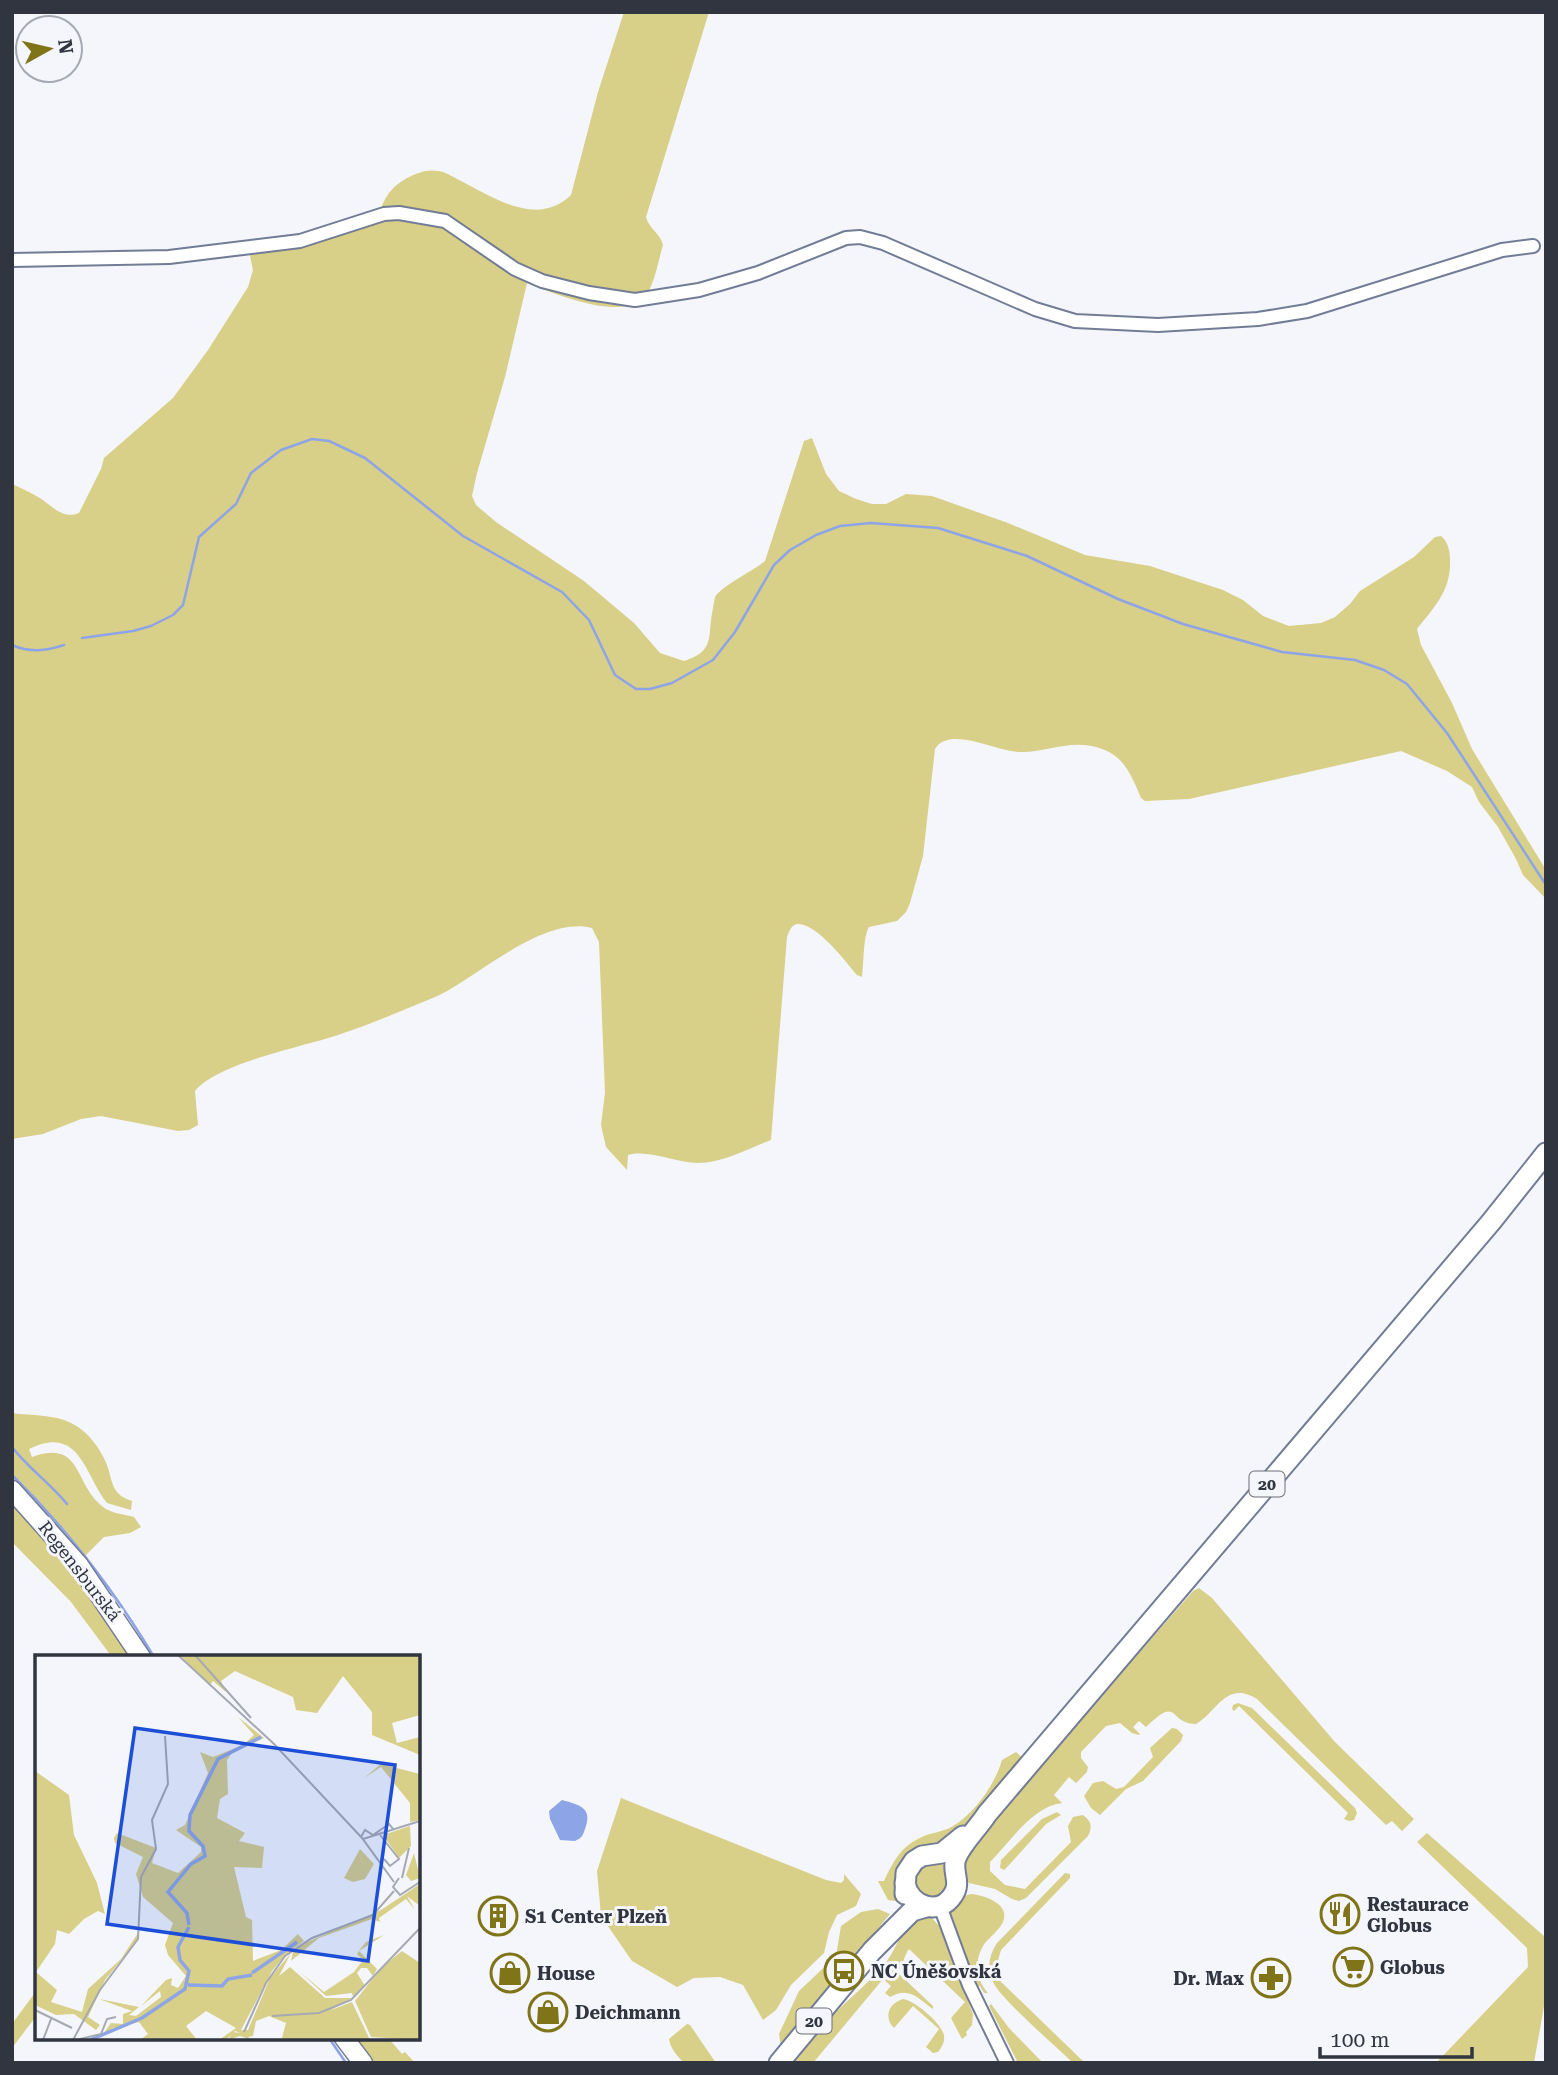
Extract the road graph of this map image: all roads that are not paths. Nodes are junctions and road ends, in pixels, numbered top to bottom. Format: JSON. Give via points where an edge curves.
{"nodes":[{"id":1,"x":1532,"y":246,"type":"dead end"},
{"id":2,"x":12,"y":260,"type":"edge"},
{"id":3,"x":1546,"y":1153,"type":"edge"},
{"id":4,"x":12,"y":1490,"type":"edge"},
{"id":5,"x":140,"y":1655,"type":"edge"},
{"id":6,"x":987,"y":1814,"type":"junction"},
{"id":7,"x":931,"y":1854,"type":"junction"},
{"id":8,"x":956,"y":1871,"type":"junction"},
{"id":9,"x":905,"y":1882,"type":"junction"},
{"id":10,"x":933,"y":1906,"type":"junction"},
{"id":11,"x":872,"y":1951,"type":"junction"},
{"id":12,"x":346,"y":2040,"type":"edge"},
{"id":13,"x":363,"y":2063,"type":"edge"},
{"id":14,"x":779,"y":2063,"type":"edge"},
{"id":15,"x":1007,"y":2063,"type":"edge"}],
"edges":[{"from":1,"to":2,"type":"street","via":[[1502,250],[1307,310],[1258,319],[1158,325],[1075,321],[860,237],[699,290],[635,300],[542,281],[514,269],[445,221],[399,213],[300,241],[169,257]]},
{"from":3,"to":6,"type":"main road","number":"20"},
{"from":4,"to":5,"type":"main road","name":"Regensburská","via":[[79,1565]]},
{"from":6,"to":7,"type":"main road","number":"20","via":[[946,1851]]},
{"from":6,"to":8,"type":"main road","number":"20","via":[[957,1857]]},
{"from":7,"to":8,"type":"main road","via":[[946,1859]]},
{"from":7,"to":9,"type":"main road","number":"20","via":[[914,1861]]},
{"from":8,"to":10,"type":"main road","number":"20","via":[[956,1890],[950,1900]]},
{"from":9,"to":10,"type":"main road","via":[[912,1898]]},
{"from":9,"to":11,"type":"main road","number":"20","via":[[903,1899]]},
{"from":10,"to":11,"type":"main road","number":"20","via":[[912,1911]]},
{"from":10,"to":15,"type":"street"},
{"from":11,"to":14,"type":"main road","number":"20"},
{"from":12,"to":13,"type":"main road"}]}
